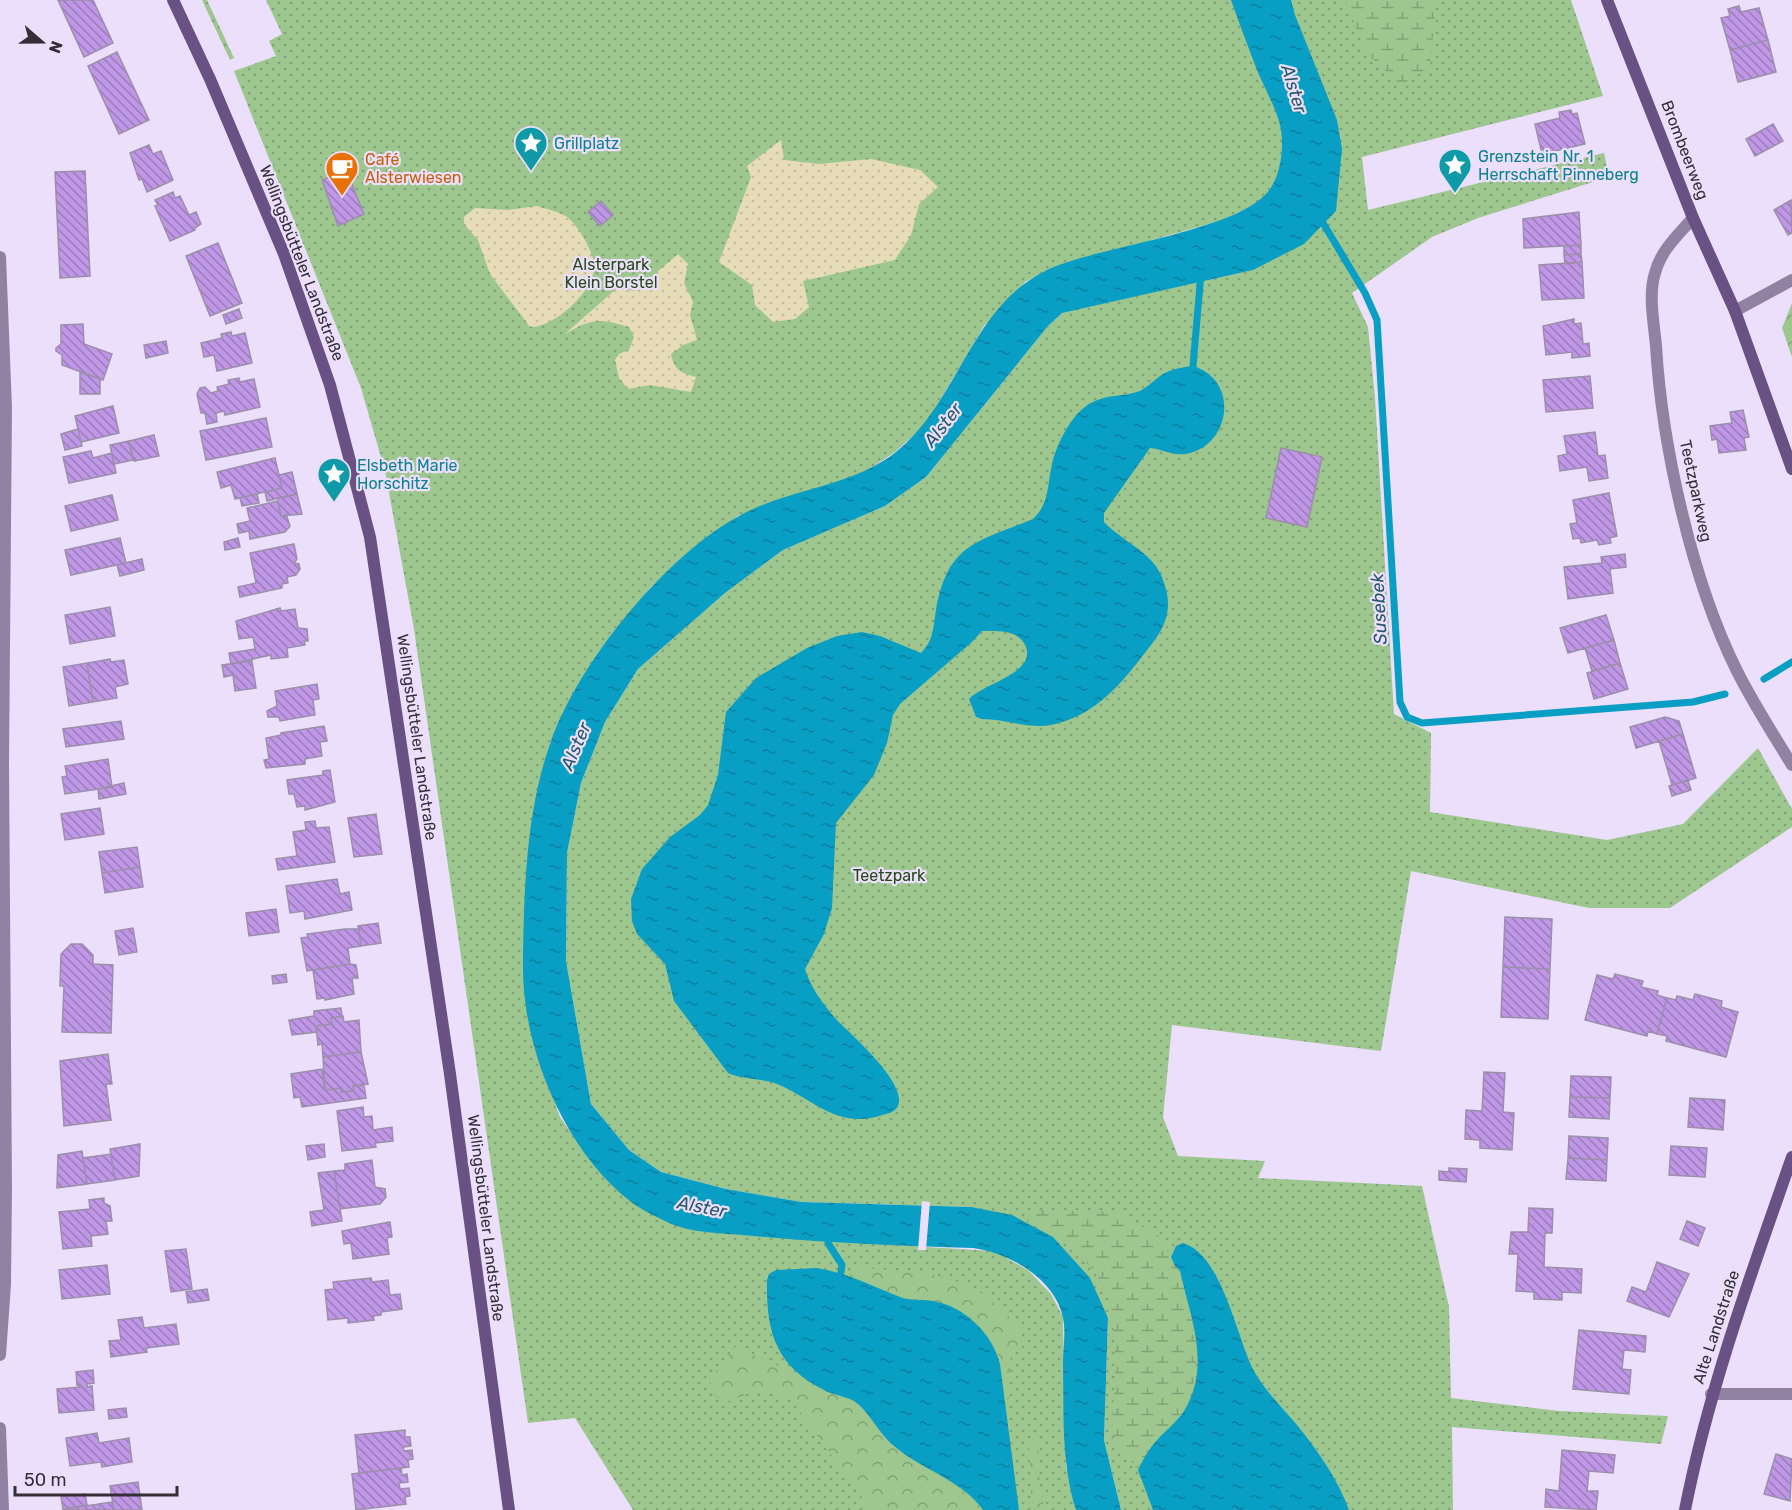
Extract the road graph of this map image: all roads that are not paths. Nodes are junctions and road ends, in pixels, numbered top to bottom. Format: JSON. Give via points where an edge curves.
{"nodes":[{"id":1,"x":172,"y":0,"type":"edge"},
{"id":2,"x":1607,"y":0,"type":"edge"},
{"id":3,"x":1694,"y":218,"type":"junction"},
{"id":4,"x":0,"y":257,"type":"edge"},
{"id":5,"x":1792,"y":280,"type":"edge"},
{"id":6,"x":1735,"y":311,"type":"junction"},
{"id":7,"x":1792,"y":469,"type":"edge"},
{"id":8,"x":1792,"y":764,"type":"edge"},
{"id":9,"x":1792,"y":1157,"type":"edge"},
{"id":10,"x":0,"y":1355,"type":"edge"},
{"id":11,"x":1711,"y":1394,"type":"junction"},
{"id":12,"x":1792,"y":1394,"type":"edge"},
{"id":13,"x":0,"y":1428,"type":"edge"},
{"id":14,"x":3,"y":1510,"type":"edge"},
{"id":15,"x":509,"y":1510,"type":"edge"},
{"id":16,"x":1685,"y":1510,"type":"edge"}],
"edges":[{"from":1,"to":15,"type":"main road","name":"Wellingsbütteler Landstraße","via":[[284,254],[330,385],[370,537],[449,1062]]},
{"from":2,"to":3,"type":"main road","name":"Brombeerweg"},
{"from":3,"to":6,"type":"main road","name":"Brombeerweg"},
{"from":3,"to":8,"type":"street","name":"Teetzparkweg","via":[[1671,242],[1653,281],[1663,415],[1690,544],[1711,608],[1737,670]]},
{"from":4,"to":10,"type":"street","via":[[6,408],[6,1188]]},
{"from":5,"to":6,"type":"street"},
{"from":6,"to":7,"type":"main road"},
{"from":9,"to":11,"type":"main road","name":"Alte Landstraße"},
{"from":11,"to":12,"type":"street"},
{"from":11,"to":16,"type":"main road","name":"Alte Landstraße"},
{"from":13,"to":14,"type":"street"}]}
